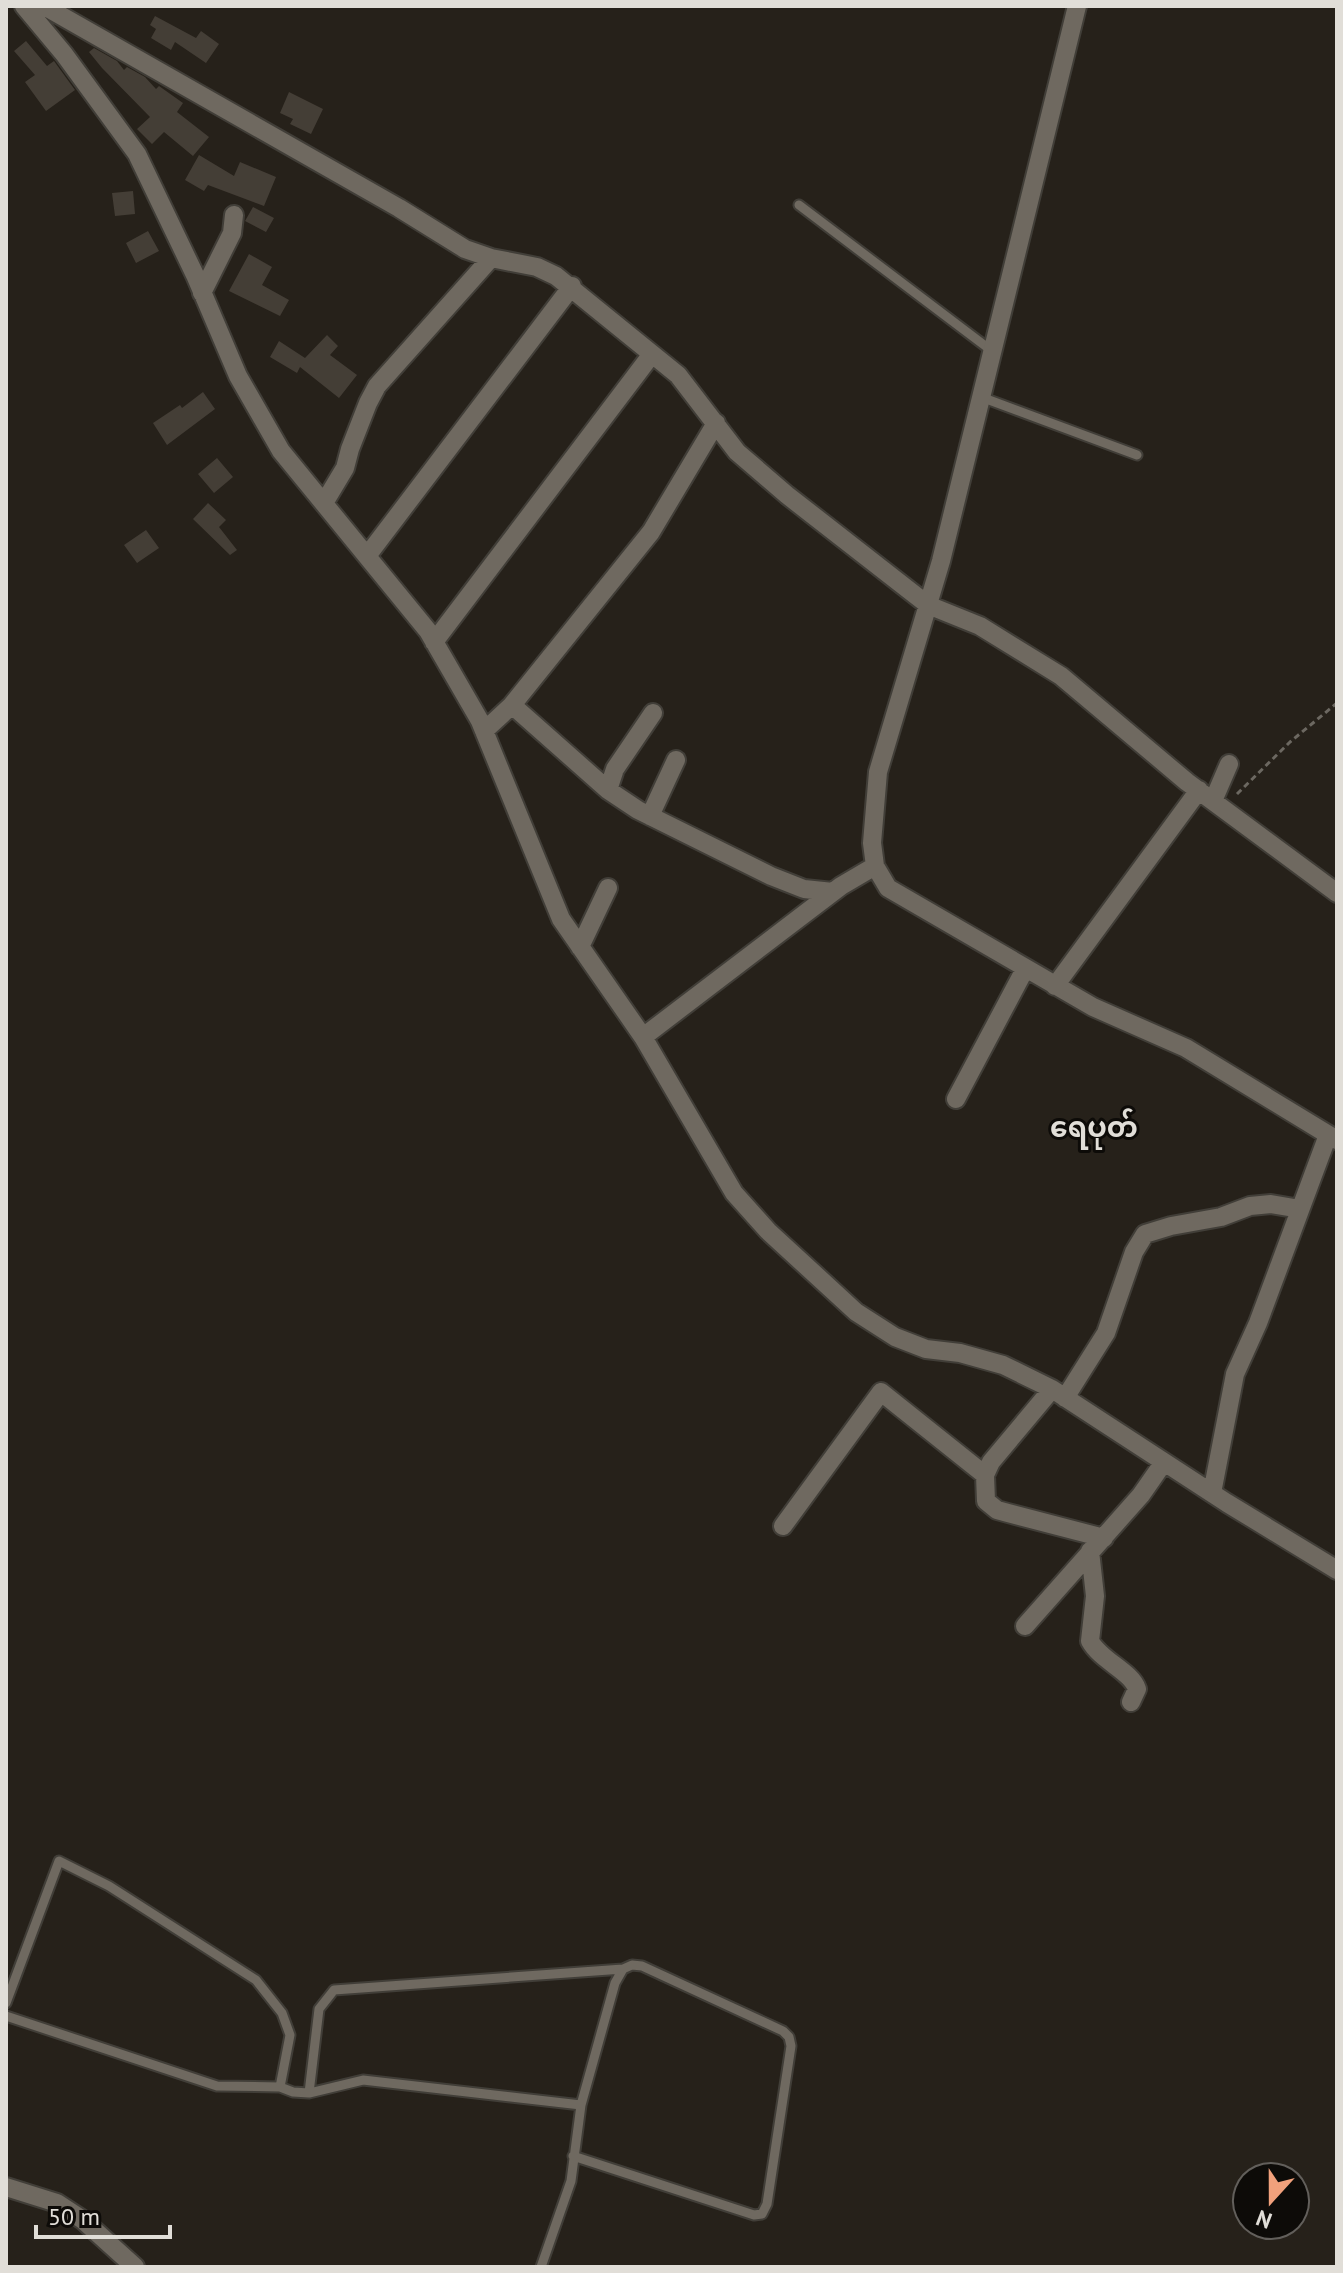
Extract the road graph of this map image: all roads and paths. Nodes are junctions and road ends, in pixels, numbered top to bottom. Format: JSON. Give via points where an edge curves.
{"nodes":[{"id":1,"x":24,"y":6,"type":"edge"},
{"id":2,"x":44,"y":6,"type":"edge"},
{"id":3,"x":1077,"y":6,"type":"edge"},
{"id":4,"x":799,"y":205,"type":"dead end"},
{"id":5,"x":234,"y":215,"type":"dead end"},
{"id":6,"x":491,"y":258,"type":"junction"},
{"id":7,"x":572,"y":286,"type":"junction"},
{"id":8,"x":202,"y":293,"type":"junction"},
{"id":9,"x":992,"y":351,"type":"junction"},
{"id":10,"x":652,"y":354,"type":"junction"},
{"id":11,"x":981,"y":397,"type":"junction"},
{"id":12,"x":716,"y":423,"type":"junction"},
{"id":13,"x":1137,"y":455,"type":"dead end"},
{"id":14,"x":324,"y":503,"type":"junction"},
{"id":15,"x":367,"y":556,"type":"junction"},
{"id":16,"x":928,"y":605,"type":"junction"},
{"id":17,"x":434,"y":642,"type":"junction"},
{"id":18,"x":1337,"y":703,"type":"edge"},
{"id":19,"x":512,"y":705,"type":"junction"},
{"id":20,"x":653,"y":713,"type":"dead end"},
{"id":21,"x":484,"y":731,"type":"junction"},
{"id":22,"x":676,"y":760,"type":"dead end"},
{"id":23,"x":1229,"y":764,"type":"dead end"},
{"id":24,"x":608,"y":790,"type":"junction"},
{"id":25,"x":1212,"y":800,"type":"junction"},
{"id":26,"x":650,"y":816,"type":"junction"},
{"id":27,"x":875,"y":866,"type":"junction"},
{"id":28,"x":608,"y":888,"type":"dead end"},
{"id":29,"x":833,"y":892,"type":"junction"},
{"id":30,"x":1337,"y":893,"type":"edge"},
{"id":31,"x":580,"y":947,"type":"junction"},
{"id":32,"x":1025,"y":969,"type":"junction"},
{"id":33,"x":1055,"y":986,"type":"junction"},
{"id":34,"x":643,"y":1037,"type":"junction"},
{"id":35,"x":956,"y":1099,"type":"dead end"},
{"id":36,"x":1332,"y":1138,"type":"edge"},
{"id":37,"x":1300,"y":1209,"type":"junction"},
{"id":38,"x":1059,"y":1393,"type":"junction"},
{"id":39,"x":1164,"y":1462,"type":"junction"},
{"id":40,"x":985,"y":1475,"type":"junction"},
{"id":41,"x":1212,"y":1493,"type":"junction"},
{"id":42,"x":783,"y":1526,"type":"dead end"},
{"id":43,"x":1104,"y":1538,"type":"junction"},
{"id":44,"x":1090,"y":1551,"type":"junction"},
{"id":45,"x":1337,"y":1570,"type":"edge"},
{"id":46,"x":1025,"y":1626,"type":"dead end"},
{"id":47,"x":1131,"y":1702,"type":"dead end"},
{"id":48,"x":623,"y":1969,"type":"junction"},
{"id":49,"x":6,"y":2003,"type":"edge"},
{"id":50,"x":6,"y":2016,"type":"edge"},
{"id":51,"x":280,"y":2087,"type":"junction"},
{"id":52,"x":309,"y":2093,"type":"junction"},
{"id":53,"x":581,"y":2105,"type":"junction"},
{"id":54,"x":573,"y":2156,"type":"junction"},
{"id":55,"x":6,"y":2187,"type":"edge"},
{"id":56,"x":135,"y":2267,"type":"edge"},
{"id":57,"x":541,"y":2267,"type":"edge"}],
"edges":[{"from":1,"to":8,"type":"street","via":[[137,154]]},
{"from":2,"to":6,"type":"street","via":[[465,249]]},
{"from":3,"to":9,"type":"street"},
{"from":4,"to":9,"type":"lane"},
{"from":5,"to":8,"type":"street","via":[[232,233]]},
{"from":6,"to":7,"type":"street","via":[[537,267]]},
{"from":6,"to":14,"type":"street","via":[[377,386],[345,468]]},
{"from":7,"to":10,"type":"street"},
{"from":7,"to":15,"type":"street"},
{"from":8,"to":14,"type":"street","via":[[238,376],[274,438]]},
{"from":9,"to":11,"type":"street"},
{"from":10,"to":12,"type":"street","via":[[678,375]]},
{"from":10,"to":17,"type":"street"},
{"from":11,"to":13,"type":"lane"},
{"from":11,"to":16,"type":"street"},
{"from":12,"to":16,"type":"street","via":[[737,452]]},
{"from":12,"to":19,"type":"street","via":[[651,532]]},
{"from":14,"to":15,"type":"street"},
{"from":15,"to":17,"type":"street"},
{"from":16,"to":25,"type":"street","via":[[980,626],[1061,676]]},
{"from":16,"to":27,"type":"street","via":[[878,772],[872,831]]},
{"from":17,"to":21,"type":"street"},
{"from":18,"to":25,"type":"path"},
{"from":19,"to":21,"type":"street"},
{"from":19,"to":24,"type":"street"},
{"from":20,"to":24,"type":"street","via":[[615,769]]},
{"from":21,"to":31,"type":"street","via":[[561,919]]},
{"from":22,"to":26,"type":"street"},
{"from":23,"to":25,"type":"street"},
{"from":24,"to":26,"type":"street"},
{"from":25,"to":30,"type":"street"},
{"from":25,"to":33,"type":"street"},
{"from":26,"to":29,"type":"street","via":[[771,876],[804,889]]},
{"from":27,"to":29,"type":"street"},
{"from":27,"to":32,"type":"street","via":[[888,888]]},
{"from":28,"to":31,"type":"street"},
{"from":29,"to":34,"type":"street"},
{"from":31,"to":34,"type":"street"},
{"from":32,"to":33,"type":"street"},
{"from":32,"to":35,"type":"street"},
{"from":33,"to":36,"type":"street","via":[[1186,1048]]},
{"from":34,"to":38,"type":"street","via":[[734,1193],[856,1312],[895,1337],[1003,1365]]},
{"from":36,"to":37,"type":"street"},
{"from":37,"to":38,"type":"street","via":[[1250,1206],[1145,1234],[1106,1333]]},
{"from":37,"to":41,"type":"street","via":[[1235,1374]]},
{"from":38,"to":39,"type":"street"},
{"from":38,"to":40,"type":"street","via":[[991,1462]]},
{"from":39,"to":41,"type":"street"},
{"from":39,"to":43,"type":"street"},
{"from":40,"to":42,"type":"street","via":[[881,1392]]},
{"from":40,"to":43,"type":"street","via":[[986,1501],[997,1510]]},
{"from":41,"to":45,"type":"street"},
{"from":43,"to":44,"type":"street"},
{"from":44,"to":46,"type":"street"},
{"from":44,"to":47,"type":"street","via":[[1095,1596],[1090,1641],[1134,1679],[1137,1689]]},
{"from":48,"to":52,"type":"lane","via":[[334,1990],[319,2009]]},
{"from":48,"to":53,"type":"lane"},
{"from":48,"to":54,"type":"lane","via":[[642,1966],[789,2037],[766,2210],[754,2215]]},
{"from":49,"to":51,"type":"lane","via":[[59,1861],[109,1886],[256,1980],[282,2013],[290,2035]]},
{"from":50,"to":51,"type":"lane","via":[[217,2086]]},
{"from":51,"to":52,"type":"lane"},
{"from":52,"to":53,"type":"lane","via":[[363,2080]]},
{"from":53,"to":54,"type":"lane"},
{"from":54,"to":57,"type":"lane","via":[[571,2181]]},
{"from":55,"to":56,"type":"street","via":[[57,2203]]}]}
